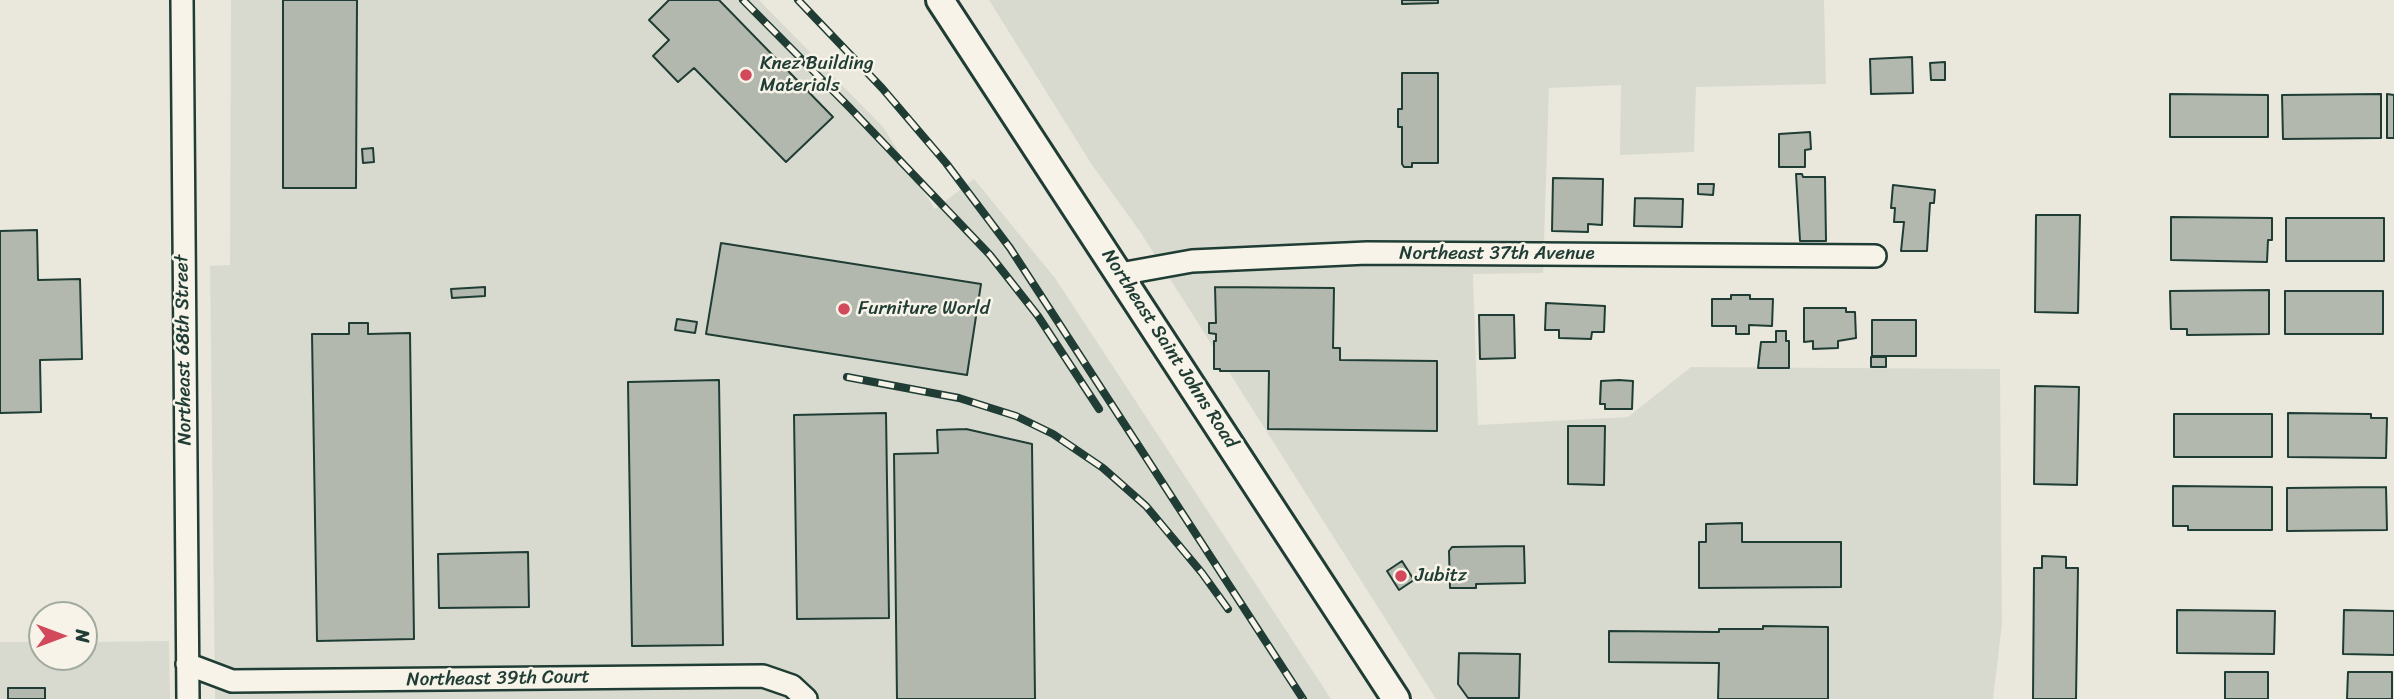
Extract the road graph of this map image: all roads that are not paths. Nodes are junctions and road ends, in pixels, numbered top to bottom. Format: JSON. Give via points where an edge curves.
{"nodes":[{"id":1,"x":182,"y":0,"type":"edge"},
{"id":2,"x":940,"y":0,"type":"edge"},
{"id":3,"x":1875,"y":256,"type":"dead end"},
{"id":4,"x":1120,"y":274,"type":"junction"},
{"id":5,"x":187,"y":664,"type":"junction"},
{"id":6,"x":806,"y":698,"type":"edge"},
{"id":7,"x":188,"y":699,"type":"edge"},
{"id":8,"x":1395,"y":699,"type":"edge"}],
"edges":[{"from":1,"to":5,"type":"street","name":"Northeast 68th Street"},
{"from":2,"to":4,"type":"main road","name":"Northeast Saint Johns Road"},
{"from":3,"to":4,"type":"street","name":"Northeast 37th Avenue","via":[[1367,253],[1192,261]]},
{"from":4,"to":8,"type":"main road","name":"Northeast Saint Johns Road"},
{"from":5,"to":6,"type":"street","name":"Northeast 39th Court","via":[[232,681],[763,676],[792,686]]},
{"from":5,"to":7,"type":"street","name":"Northeast 68th Street"}]}
